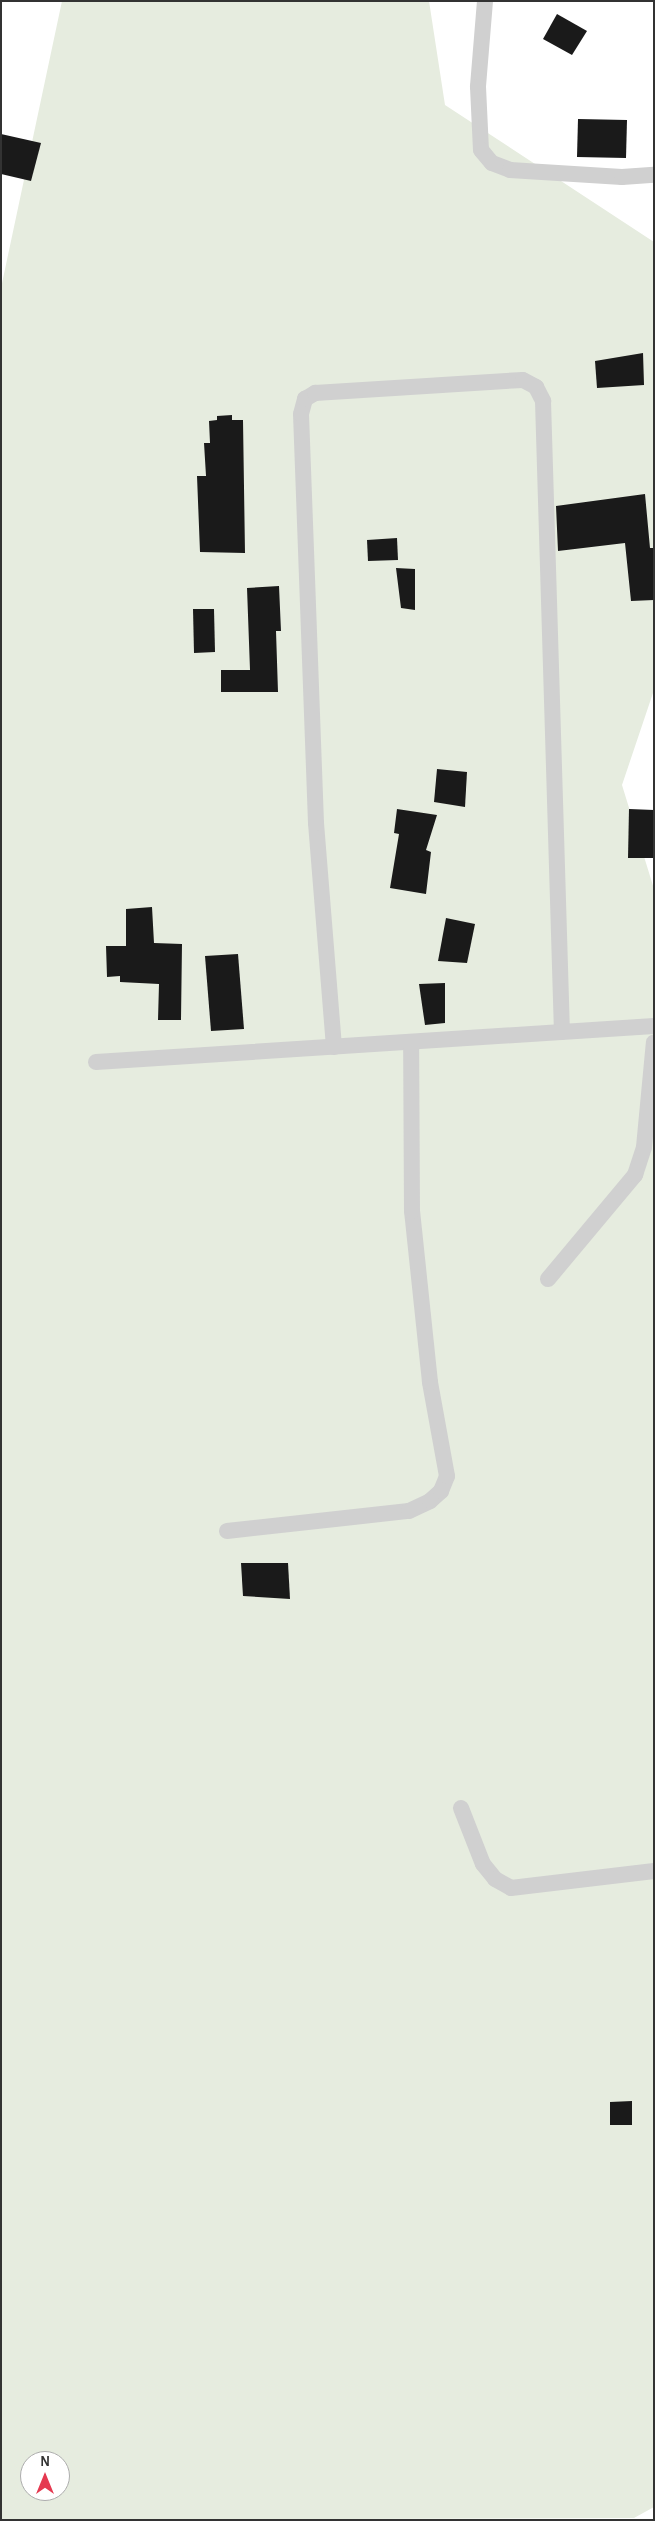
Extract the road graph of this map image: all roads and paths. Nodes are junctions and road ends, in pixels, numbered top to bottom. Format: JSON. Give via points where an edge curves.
{"nodes":[{"id":1,"x":485,"y":1,"type":"edge"},
{"id":2,"x":654,"y":175,"type":"edge"},
{"id":3,"x":654,"y":1026,"type":"edge"},
{"id":4,"x":562,"y":1032,"type":"junction"},
{"id":5,"x":654,"y":1042,"type":"edge"},
{"id":6,"x":411,"y":1043,"type":"junction"},
{"id":7,"x":334,"y":1047,"type":"junction"},
{"id":8,"x":96,"y":1062,"type":"dead end"},
{"id":9,"x":548,"y":1279,"type":"dead end"},
{"id":10,"x":227,"y":1531,"type":"dead end"},
{"id":11,"x":461,"y":1808,"type":"dead end"},
{"id":12,"x":654,"y":1871,"type":"edge"}],
"edges":[{"from":1,"to":2,"type":"street","via":[[478,96],[481,150],[492,163],[510,170],[622,178]]},
{"from":3,"to":4,"type":"street"},
{"from":4,"to":6,"type":"street"},
{"from":4,"to":7,"type":"street","via":[[542,401],[536,387],[523,380],[315,393],[305,399],[300,414],[316,823]]},
{"from":5,"to":9,"type":"street","via":[[644,1147],[635,1174]]},
{"from":6,"to":7,"type":"street"},
{"from":6,"to":10,"type":"street","via":[[412,1211],[430,1382],[448,1476],[436,1496],[409,1511]]},
{"from":7,"to":8,"type":"street"},
{"from":11,"to":12,"type":"street","via":[[483,1864],[495,1879],[511,1888]]}]}
